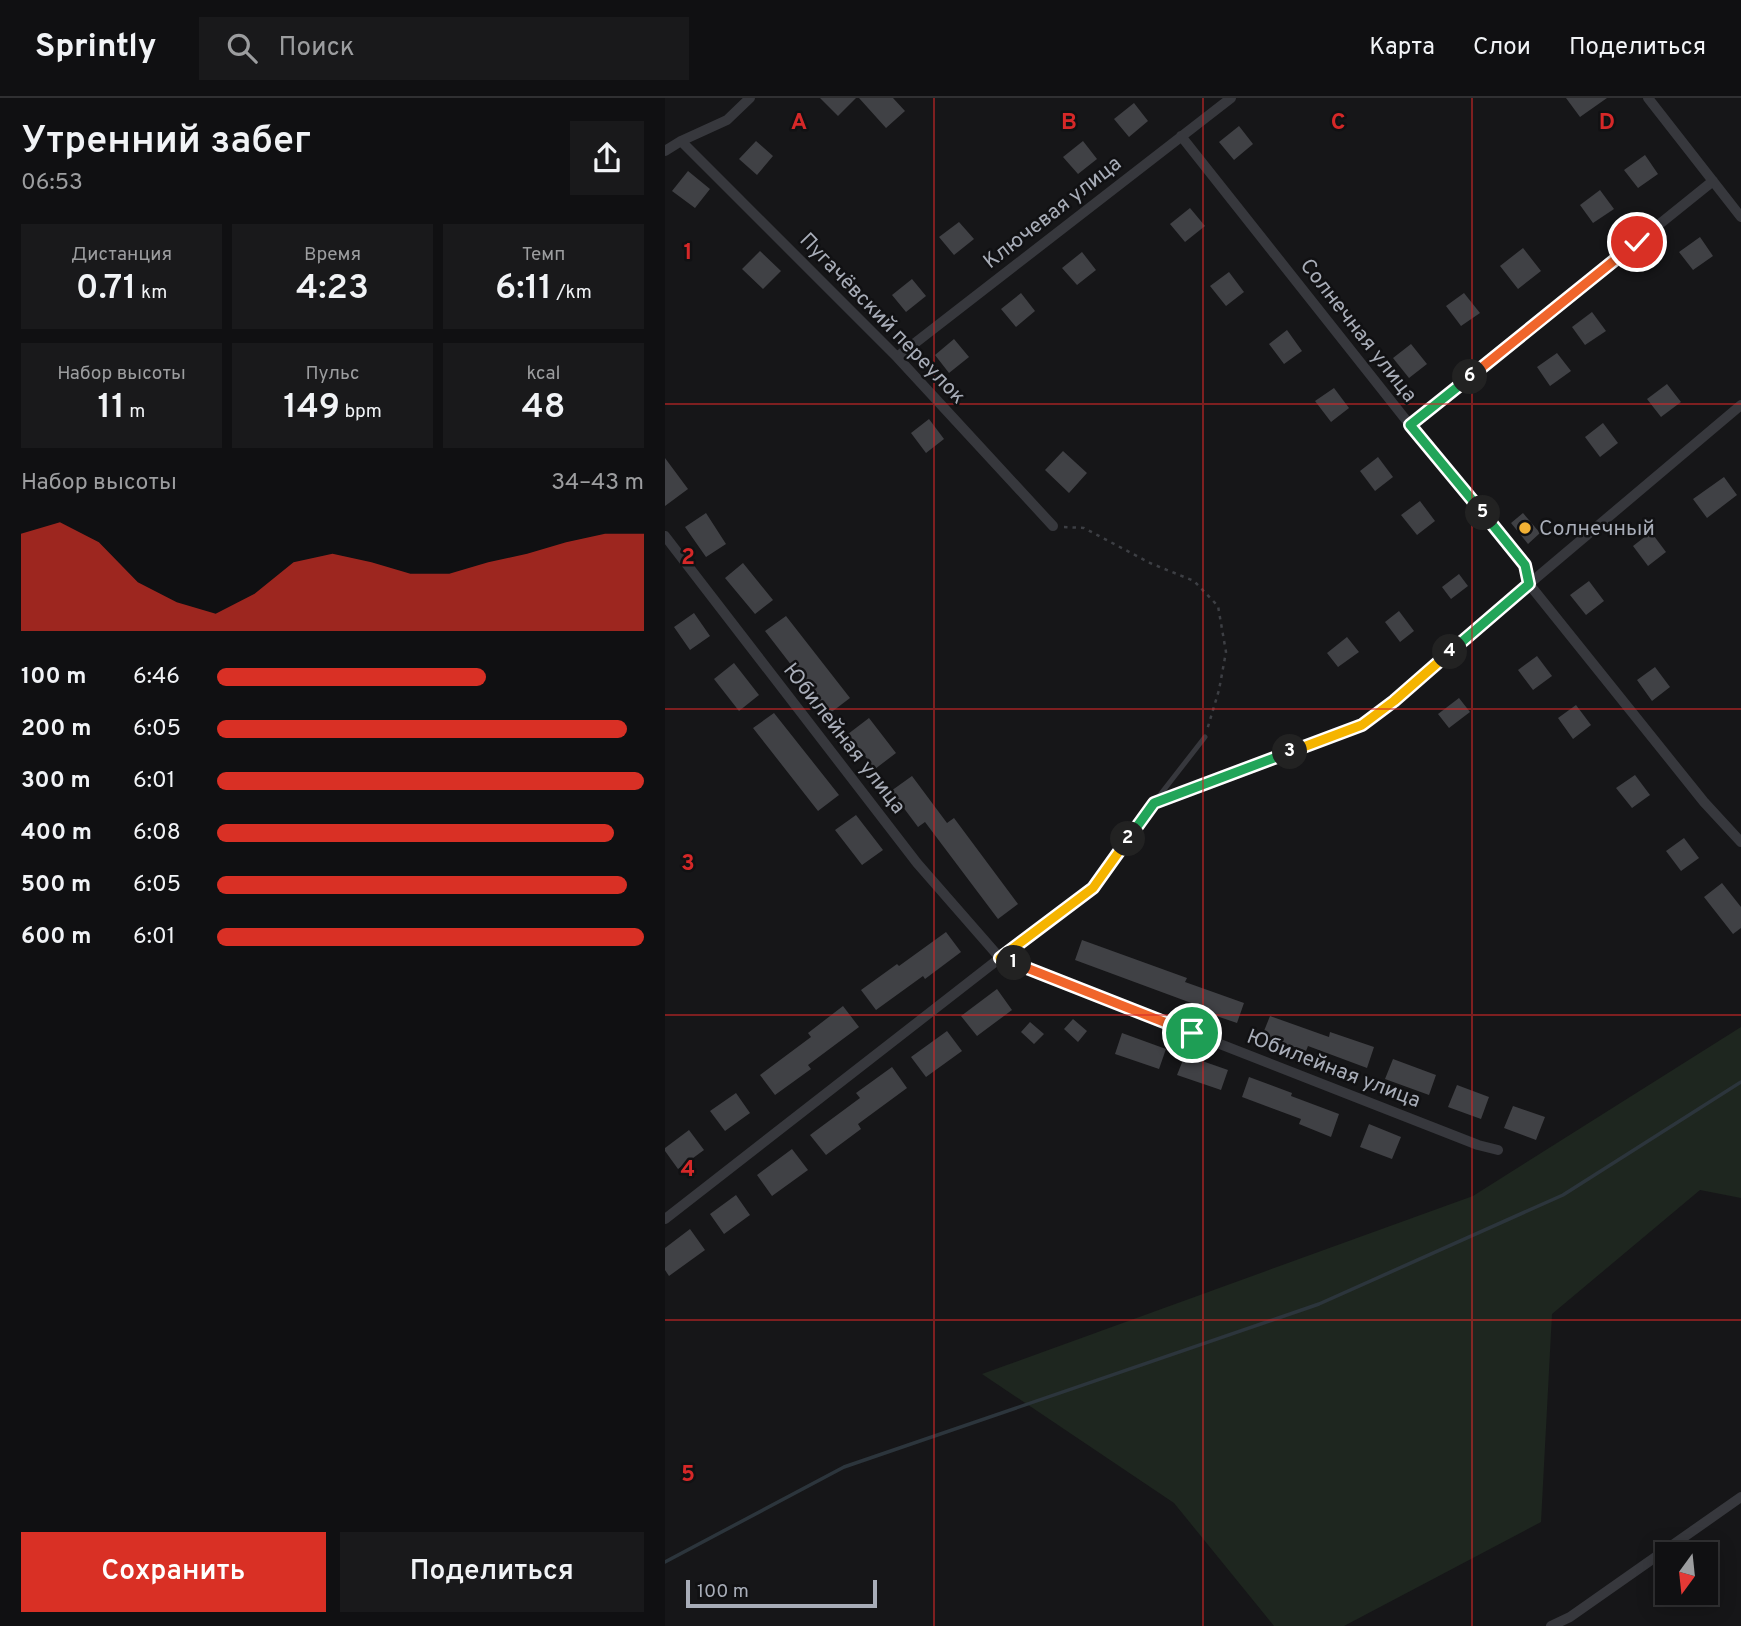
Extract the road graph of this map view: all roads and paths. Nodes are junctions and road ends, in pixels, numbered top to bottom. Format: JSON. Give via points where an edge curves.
{"nodes":[{"id":1,"x":750,"y":98,"type":"edge"},
{"id":2,"x":1231,"y":98,"type":"edge"},
{"id":3,"x":1648,"y":98,"type":"edge"},
{"id":4,"x":1181,"y":136,"type":"junction"},
{"id":5,"x":681,"y":141,"type":"junction"},
{"id":6,"x":665,"y":151,"type":"edge"},
{"id":7,"x":1713,"y":181,"type":"junction"},
{"id":8,"x":1741,"y":217,"type":"edge"},
{"id":9,"x":897,"y":358,"type":"junction"},
{"id":10,"x":1741,"y":405,"type":"edge"},
{"id":11,"x":1410,"y":425,"type":"junction"},
{"id":12,"x":1053,"y":526,"type":"joint"},
{"id":13,"x":665,"y":536,"type":"edge"},
{"id":14,"x":1529,"y":584,"type":"junction"},
{"id":15,"x":1205,"y":737,"type":"joint"},
{"id":16,"x":1154,"y":803,"type":"junction"},
{"id":17,"x":1741,"y":842,"type":"edge"},
{"id":18,"x":1000,"y":958,"type":"junction"},
{"id":19,"x":1498,"y":1150,"type":"dead end"},
{"id":20,"x":665,"y":1219,"type":"edge"},
{"id":21,"x":1741,"y":1497,"type":"edge"},
{"id":22,"x":1551,"y":1626,"type":"edge"}],
"edges":[{"from":1,"to":5,"type":"street","via":[[727,120]]},
{"from":2,"to":4,"type":"street","name":"Ключевая улица"},
{"from":3,"to":7,"type":"street"},
{"from":4,"to":9,"type":"street","name":"Ключевая улица"},
{"from":4,"to":11,"type":"street","name":"Солнечная улица"},
{"from":5,"to":6,"type":"street"},
{"from":5,"to":9,"type":"street","name":"Пугачёвский переулок"},
{"from":7,"to":8,"type":"street"},
{"from":7,"to":11,"type":"street"},
{"from":9,"to":12,"type":"street","name":"Пугачёвский переулок"},
{"from":10,"to":14,"type":"street"},
{"from":11,"to":14,"type":"street","name":"Солнечная улица","via":[[1525,565]]},
{"from":12,"to":15,"type":"path","via":[[1084,528],[1194,581],[1218,606],[1226,652]]},
{"from":13,"to":18,"type":"street","name":"Юбилейная улица","via":[[917,863]]},
{"from":14,"to":16,"type":"street","via":[[1362,725]]},
{"from":14,"to":17,"type":"street","name":"Солнечная улица"},
{"from":15,"to":16,"type":"lane"},
{"from":16,"to":18,"type":"street","via":[[1093,888]]},
{"from":18,"to":19,"type":"street","name":"Юбилейная улица"},
{"from":18,"to":20,"type":"street"},
{"from":21,"to":22,"type":"street"}]}
